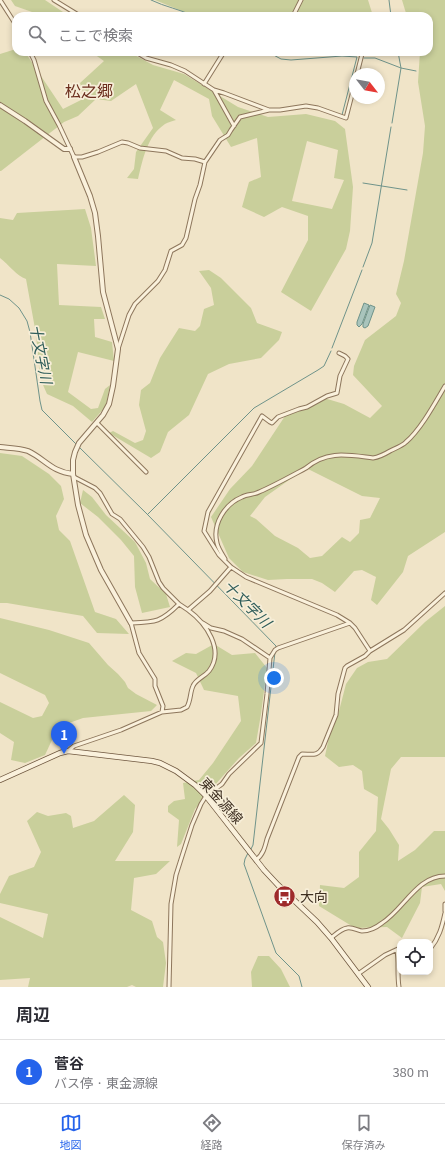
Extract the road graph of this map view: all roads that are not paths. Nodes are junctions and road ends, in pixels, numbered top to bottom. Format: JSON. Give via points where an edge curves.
{"nodes":[{"id":1,"x":0,"y":0,"type":"edge"},
{"id":2,"x":54,"y":0,"type":"edge"},
{"id":3,"x":301,"y":0,"type":"edge"},
{"id":4,"x":74,"y":12,"type":"edge"},
{"id":5,"x":294,"y":12,"type":"edge"},
{"id":6,"x":12,"y":18,"type":"edge"},
{"id":7,"x":32,"y":56,"type":"edge"},
{"id":8,"x":143,"y":56,"type":"edge"},
{"id":9,"x":222,"y":56,"type":"edge"},
{"id":10,"x":362,"y":56,"type":"edge"},
{"id":11,"x":358,"y":68,"type":"edge"},
{"id":12,"x":204,"y":84,"type":"junction"},
{"id":13,"x":214,"y":90,"type":"junction"},
{"id":14,"x":350,"y":104,"type":"edge"},
{"id":15,"x":0,"y":105,"type":"edge"},
{"id":16,"x":269,"y":110,"type":"junction"},
{"id":17,"x":234,"y":126,"type":"junction"},
{"id":18,"x":70,"y":149,"type":"junction"},
{"id":19,"x":74,"y":157,"type":"junction"},
{"id":20,"x":205,"y":162,"type":"junction"},
{"id":21,"x":118,"y":349,"type":"junction"},
{"id":22,"x":339,"y":353,"type":"dead end"},
{"id":23,"x":445,"y":386,"type":"edge"},
{"id":24,"x":97,"y":423,"type":"junction"},
{"id":25,"x":0,"y":447,"type":"edge"},
{"id":26,"x":146,"y":472,"type":"dead end"},
{"id":27,"x":73,"y":475,"type":"junction"},
{"id":28,"x":226,"y":561,"type":"junction"},
{"id":29,"x":231,"y":567,"type":"junction"},
{"id":30,"x":445,"y":593,"type":"edge"},
{"id":31,"x":179,"y":604,"type":"junction"},
{"id":32,"x":188,"y":610,"type":"junction"},
{"id":33,"x":200,"y":621,"type":"junction"},
{"id":34,"x":132,"y":623,"type":"junction"},
{"id":35,"x":350,"y":623,"type":"junction"},
{"id":36,"x":370,"y":651,"type":"junction"},
{"id":37,"x":270,"y":658,"type":"junction"},
{"id":38,"x":162,"y":712,"type":"junction"},
{"id":39,"x":68,"y":751,"type":"junction"},
{"id":40,"x":0,"y":780,"type":"edge"},
{"id":41,"x":206,"y":796,"type":"junction"},
{"id":42,"x":256,"y":860,"type":"junction"},
{"id":43,"x":445,"y":876,"type":"edge"},
{"id":44,"x":445,"y":904,"type":"edge"},
{"id":45,"x":445,"y":912,"type":"edge"},
{"id":46,"x":331,"y":938,"type":"junction"},
{"id":47,"x":433,"y":945,"type":"edge"},
{"id":48,"x":397,"y":949,"type":"edge"},
{"id":49,"x":358,"y":974,"type":"junction"},
{"id":50,"x":398,"y":975,"type":"edge"},
{"id":51,"x":169,"y":987,"type":"edge"},
{"id":52,"x":368,"y":987,"type":"edge"},
{"id":53,"x":399,"y":987,"type":"edge"}],
"edges":[{"from":1,"to":6,"type":"street"},
{"from":2,"to":4,"type":"street"},
{"from":3,"to":5,"type":"street"},
{"from":7,"to":18,"type":"street","via":[[46,101]]},
{"from":8,"to":12,"type":"street","via":[[186,71]]},
{"from":9,"to":12,"type":"street"},
{"from":10,"to":11,"type":"street"},
{"from":12,"to":13,"type":"street"},
{"from":13,"to":16,"type":"street"},
{"from":13,"to":17,"type":"street"},
{"from":14,"to":16,"type":"street","via":[[346,118],[306,106]]},
{"from":15,"to":18,"type":"street","via":[[64,149]]},
{"from":16,"to":17,"type":"street","via":[[240,117]]},
{"from":17,"to":20,"type":"street","via":[[228,135],[220,140]]},
{"from":18,"to":19,"type":"street"},
{"from":19,"to":20,"type":"street","via":[[82,157],[122,142]]},
{"from":19,"to":21,"type":"street","via":[[95,213],[103,292]]},
{"from":20,"to":21,"type":"street","via":[[186,238],[182,245],[171,251],[165,270],[158,281],[135,304]]},
{"from":21,"to":24,"type":"street","via":[[109,404]]},
{"from":22,"to":28,"type":"street","via":[[348,359],[340,376],[337,392],[307,407],[278,417],[272,422],[262,416],[208,512],[204,531]]},
{"from":23,"to":28,"type":"street","via":[[415,434],[406,443],[373,458],[331,455],[269,488],[235,500],[224,511],[217,527],[217,543]]},
{"from":24,"to":26,"type":"street"},
{"from":24,"to":27,"type":"street","via":[[79,443],[73,460]]},
{"from":25,"to":27,"type":"street","via":[[28,451],[53,468]]},
{"from":27,"to":31,"type":"street","via":[[100,493],[112,514],[120,519],[143,547],[163,588]]},
{"from":27,"to":34,"type":"street","via":[[86,534],[101,570]]},
{"from":28,"to":29,"type":"street"},
{"from":29,"to":32,"type":"street","via":[[210,591]]},
{"from":29,"to":35,"type":"street","via":[[246,577],[337,615]]},
{"from":30,"to":36,"type":"street","via":[[411,625]]},
{"from":31,"to":32,"type":"street"},
{"from":31,"to":34,"type":"street","via":[[168,615],[155,621]]},
{"from":32,"to":33,"type":"street"},
{"from":33,"to":37,"type":"street","via":[[211,628],[242,639]]},
{"from":33,"to":38,"type":"street","via":[[210,634],[215,659],[204,676],[193,685],[185,709]]},
{"from":34,"to":38,"type":"street","via":[[138,653],[155,679],[163,706]]},
{"from":35,"to":36,"type":"street"},
{"from":35,"to":37,"type":"street","via":[[278,648]]},
{"from":36,"to":42,"type":"street","via":[[345,668],[336,715],[323,747],[316,754],[302,754],[299,757],[264,851]]},
{"from":37,"to":41,"type":"street","via":[[261,742],[222,784]]},
{"from":38,"to":39,"type":"street","via":[[121,730],[74,746]]},
{"from":39,"to":40,"type":"main road","name":"東金源線","via":[[60,752]]},
{"from":39,"to":41,"type":"main road","name":"東金源線","via":[[152,760],[176,770]]},
{"from":41,"to":42,"type":"main road","name":"東金源線"},
{"from":41,"to":51,"type":"street","via":[[192,825],[174,883],[170,916]]},
{"from":42,"to":46,"type":"main road","name":"東金源線"},
{"from":43,"to":46,"type":"street","via":[[436,876],[426,881],[382,923],[362,931],[347,928]]},
{"from":44,"to":45,"type":"street"},
{"from":45,"to":47,"type":"street","via":[[440,932]]},
{"from":46,"to":49,"type":"main road","name":"東金源線"},
{"from":48,"to":49,"type":"street"},
{"from":49,"to":52,"type":"main road","name":"東金源線"},
{"from":50,"to":53,"type":"street"}]}
